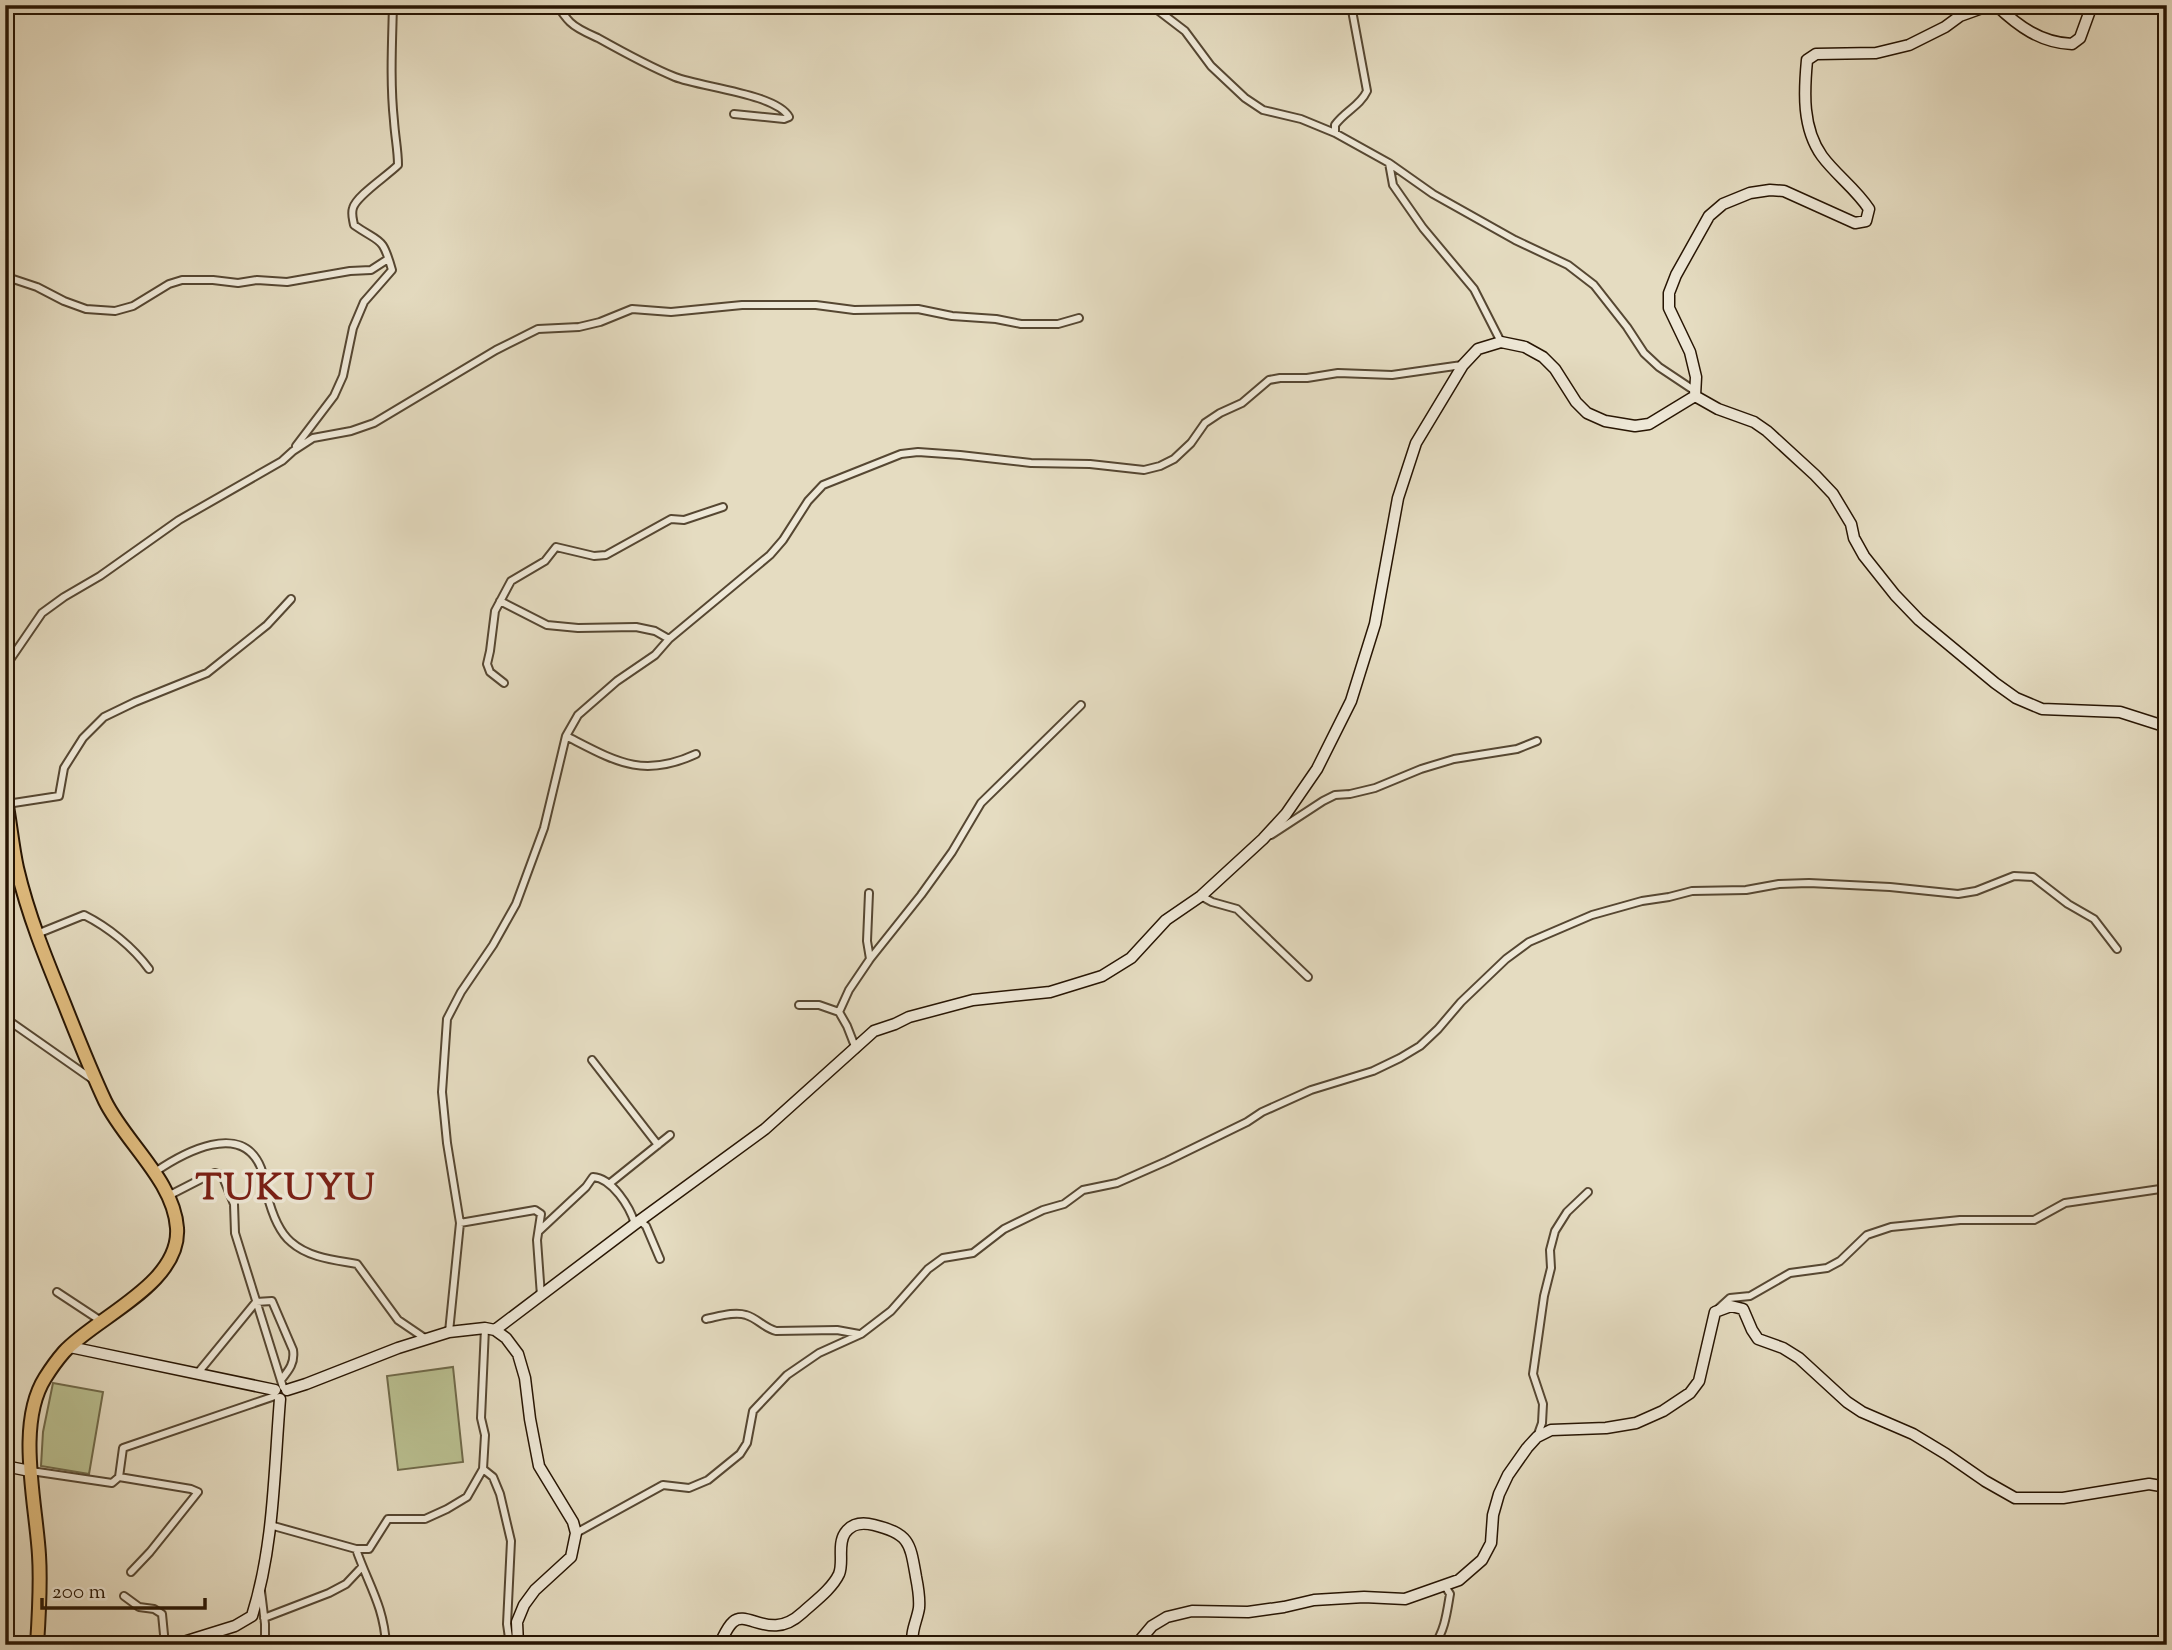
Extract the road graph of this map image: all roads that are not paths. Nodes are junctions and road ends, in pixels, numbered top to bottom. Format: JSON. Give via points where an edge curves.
{"nodes":[{"id":1,"x":393,"y":5,"type":"edge"},
{"id":2,"x":557,"y":5,"type":"edge"},
{"id":3,"x":1151,"y":5,"type":"edge"},
{"id":4,"x":1351,"y":5,"type":"edge"},
{"id":5,"x":2092,"y":5,"type":"edge"},
{"id":6,"x":734,"y":114,"type":"dead end"},
{"id":7,"x":1335,"y":132,"type":"junction"},
{"id":8,"x":1389,"y":163,"type":"junction"},
{"id":9,"x":388,"y":258,"type":"junction"},
{"id":10,"x":5,"y":279,"type":"edge"},
{"id":11,"x":1079,"y":318,"type":"dead end"},
{"id":12,"x":1501,"y":342,"type":"junction"},
{"id":13,"x":1463,"y":365,"type":"junction"},
{"id":14,"x":1695,"y":393,"type":"junction"},
{"id":15,"x":293,"y":451,"type":"junction"},
{"id":16,"x":723,"y":507,"type":"dead end"},
{"id":17,"x":290,"y":599,"type":"dead end"},
{"id":18,"x":500,"y":601,"type":"junction"},
{"id":19,"x":669,"y":639,"type":"junction"},
{"id":20,"x":5,"y":667,"type":"edge"},
{"id":21,"x":504,"y":683,"type":"dead end"},
{"id":22,"x":1081,"y":705,"type":"dead end"},
{"id":23,"x":2167,"y":727,"type":"edge"},
{"id":24,"x":566,"y":736,"type":"junction"},
{"id":25,"x":1537,"y":741,"type":"dead end"},
{"id":26,"x":696,"y":754,"type":"dead end"},
{"id":27,"x":6,"y":800,"type":"edge"},
{"id":28,"x":1263,"y":839,"type":"junction"},
{"id":29,"x":11,"y":868,"type":"edge"},
{"id":30,"x":869,"y":893,"type":"dead end"},
{"id":31,"x":1201,"y":896,"type":"junction"},
{"id":32,"x":37,"y":934,"type":"junction"},
{"id":33,"x":2117,"y":949,"type":"dead end"},
{"id":34,"x":870,"y":959,"type":"junction"},
{"id":35,"x":149,"y":969,"type":"dead end"},
{"id":36,"x":1308,"y":976,"type":"dead end"},
{"id":37,"x":799,"y":1005,"type":"dead end"},
{"id":38,"x":839,"y":1012,"type":"junction"},
{"id":39,"x":5,"y":1017,"type":"edge"},
{"id":40,"x":856,"y":1049,"type":"junction"},
{"id":41,"x":592,"y":1060,"type":"dead end"},
{"id":42,"x":96,"y":1082,"type":"junction"},
{"id":43,"x":670,"y":1135,"type":"dead end"},
{"id":44,"x":658,"y":1145,"type":"junction"},
{"id":45,"x":153,"y":1173,"type":"junction"},
{"id":46,"x":609,"y":1184,"type":"junction"},
{"id":47,"x":2167,"y":1188,"type":"edge"},
{"id":48,"x":1588,"y":1192,"type":"dead end"},
{"id":49,"x":168,"y":1196,"type":"junction"},
{"id":50,"x":637,"y":1222,"type":"junction"},
{"id":51,"x":460,"y":1223,"type":"junction"},
{"id":52,"x":539,"y":1231,"type":"junction"},
{"id":53,"x":660,"y":1259,"type":"dead end"},
{"id":54,"x":57,"y":1292,"type":"dead end"},
{"id":55,"x":541,"y":1297,"type":"junction"},
{"id":56,"x":256,"y":1302,"type":"junction"},
{"id":57,"x":1715,"y":1312,"type":"junction"},
{"id":58,"x":706,"y":1319,"type":"dead end"},
{"id":59,"x":101,"y":1321,"type":"junction"},
{"id":60,"x":490,"y":1329,"type":"junction"},
{"id":61,"x":449,"y":1332,"type":"junction"},
{"id":62,"x":860,"y":1334,"type":"junction"},
{"id":63,"x":426,"y":1339,"type":"junction"},
{"id":64,"x":70,"y":1347,"type":"junction"},
{"id":65,"x":197,"y":1374,"type":"junction"},
{"id":66,"x":280,"y":1390,"type":"junction"},
{"id":67,"x":1537,"y":1437,"type":"junction"},
{"id":68,"x":5,"y":1466,"type":"edge"},
{"id":69,"x":483,"y":1469,"type":"junction"},
{"id":70,"x":30,"y":1471,"type":"junction"},
{"id":71,"x":119,"y":1477,"type":"junction"},
{"id":72,"x":2167,"y":1488,"type":"edge"},
{"id":73,"x":270,"y":1525,"type":"junction"},
{"id":74,"x":576,"y":1534,"type":"junction"},
{"id":75,"x":356,"y":1549,"type":"junction"},
{"id":76,"x":362,"y":1567,"type":"junction"},
{"id":77,"x":131,"y":1572,"type":"dead end"},
{"id":78,"x":1445,"y":1586,"type":"junction"},
{"id":79,"x":260,"y":1588,"type":"junction"},
{"id":80,"x":124,"y":1596,"type":"dead end"},
{"id":81,"x":264,"y":1618,"type":"junction"},
{"id":82,"x":186,"y":1643,"type":"edge"},
{"id":83,"x":37,"y":1645,"type":"edge"},
{"id":84,"x":165,"y":1645,"type":"edge"},
{"id":85,"x":174,"y":1645,"type":"edge"},
{"id":86,"x":265,"y":1645,"type":"edge"},
{"id":87,"x":386,"y":1645,"type":"edge"},
{"id":88,"x":510,"y":1645,"type":"edge"},
{"id":89,"x":518,"y":1645,"type":"edge"},
{"id":90,"x":719,"y":1645,"type":"edge"},
{"id":91,"x":913,"y":1645,"type":"edge"},
{"id":92,"x":1136,"y":1645,"type":"edge"},
{"id":93,"x":1434,"y":1645,"type":"edge"}],
"edges":[{"from":1,"to":9,"type":"street","via":[[398,165],[362,195],[352,213],[354,225],[374,235],[386,247]]},
{"from":2,"to":6,"type":"street","via":[[571,24],[630,57],[677,78],[764,101],[789,117]]},
{"from":3,"to":7,"type":"street","via":[[1185,30],[1211,66],[1245,98],[1264,110]]},
{"from":4,"to":7,"type":"street","via":[[1367,91],[1363,101],[1341,117]]},
{"from":5,"to":14,"type":"street","via":[[2080,38],[2072,44],[2060,44],[2018,26],[1996,5],[1960,16],[1909,44],[1876,52],[1816,54],[1807,60],[1806,104],[1812,139],[1869,209],[1866,220],[1855,223],[1784,191],[1770,190],[1723,204],[1709,216],[1669,293],[1669,308],[1690,352]]},
{"from":7,"to":8,"type":"street"},
{"from":8,"to":12,"type":"street","via":[[1393,185],[1474,289]]},
{"from":8,"to":14,"type":"street","via":[[1433,194],[1568,265],[1594,285],[1644,353]]},
{"from":9,"to":10,"type":"street","via":[[370,270],[287,282],[182,280],[115,311],[86,309],[37,287]]},
{"from":9,"to":15,"type":"street","via":[[392,270],[364,302],[334,396]]},
{"from":11,"to":15,"type":"street","via":[[1058,324],[1021,324],[918,309],[854,310],[816,305],[741,305],[671,313],[632,309],[579,327],[538,329],[373,423],[313,438]]},
{"from":12,"to":13,"type":"street","via":[[1478,349]]},
{"from":12,"to":14,"type":"street","via":[[1543,357],[1576,402],[1605,421],[1649,424]]},
{"from":13,"to":19,"type":"street","via":[[1269,380],[1242,404],[1205,423],[1174,459],[1144,470],[901,454],[824,485],[770,555]]},
{"from":13,"to":28,"type":"street","via":[[1416,443],[1405,476],[1375,624],[1351,701],[1317,769]]},
{"from":14,"to":23,"type":"street","via":[[1718,409],[1761,427],[1815,475],[1833,494],[1864,556],[1895,595],[2016,698],[2042,709],[2120,712]]},
{"from":15,"to":20,"type":"street","via":[[179,520],[42,613]]},
{"from":16,"to":18,"type":"street","via":[[684,520],[671,519],[606,555],[556,547],[545,561],[511,580]]},
{"from":17,"to":27,"type":"street","via":[[267,625],[207,673],[104,717],[83,738],[64,768],[59,796]]},
{"from":18,"to":19,"type":"street","via":[[547,625],[636,627]]},
{"from":18,"to":21,"type":"street","via":[[487,664]]},
{"from":19,"to":24,"type":"street","via":[[578,715]]},
{"from":22,"to":34,"type":"street","via":[[982,803],[952,852]]},
{"from":24,"to":26,"type":"street","via":[[636,767],[670,765]]},
{"from":24,"to":51,"type":"street","via":[[544,828],[516,904],[447,1018],[442,1092]]},
{"from":25,"to":28,"type":"street","via":[[1517,749],[1454,759],[1375,788],[1335,795]]},
{"from":27,"to":29,"type":"highway"},
{"from":28,"to":31,"type":"street"},
{"from":29,"to":32,"type":"highway"},
{"from":30,"to":34,"type":"street"},
{"from":31,"to":36,"type":"street","via":[[1237,909]]},
{"from":31,"to":40,"type":"street","via":[[1166,920],[1131,958],[1102,976],[1050,992],[973,1000],[908,1017],[874,1031]]},
{"from":32,"to":35,"type":"street","via":[[84,915],[101,923]]},
{"from":32,"to":42,"type":"highway"},
{"from":33,"to":62,"type":"street","via":[[2094,919],[2033,877],[2014,876],[1958,894],[1828,883],[1692,891],[1592,915],[1529,942],[1506,959],[1429,1038],[1400,1058],[1311,1090],[1117,1183],[1083,1189],[1064,1204],[1004,1229],[973,1253],[943,1258],[891,1311]]},
{"from":34,"to":38,"type":"street"},
{"from":37,"to":38,"type":"street"},
{"from":38,"to":40,"type":"street"},
{"from":39,"to":42,"type":"street"},
{"from":40,"to":50,"type":"street","via":[[765,1129]]},
{"from":41,"to":44,"type":"street"},
{"from":42,"to":45,"type":"highway"},
{"from":43,"to":44,"type":"street"},
{"from":44,"to":46,"type":"street"},
{"from":45,"to":49,"type":"highway"},
{"from":45,"to":63,"type":"street","via":[[183,1154],[225,1142],[251,1152],[261,1168],[281,1229],[291,1242],[325,1259],[357,1264],[398,1320]]},
{"from":46,"to":50,"type":"street"},
{"from":46,"to":52,"type":"street","via":[[593,1177]]},
{"from":47,"to":57,"type":"street","via":[[2065,1203],[2034,1220],[1960,1220],[1891,1227],[1867,1235],[1827,1269],[1790,1273],[1751,1296],[1730,1298]]},
{"from":48,"to":67,"type":"street","via":[[1567,1212],[1550,1250],[1533,1374],[1543,1404]]},
{"from":49,"to":56,"type":"street","via":[[209,1175],[222,1175],[234,1203],[235,1233]]},
{"from":49,"to":59,"type":"highway","via":[[177,1229],[169,1263],[151,1284]]},
{"from":50,"to":53,"type":"street","via":[[646,1226]]},
{"from":50,"to":55,"type":"street"},
{"from":51,"to":52,"type":"street","via":[[535,1210],[541,1214]]},
{"from":51,"to":61,"type":"street"},
{"from":52,"to":55,"type":"street"},
{"from":54,"to":59,"type":"street"},
{"from":55,"to":60,"type":"street"},
{"from":56,"to":65,"type":"street"},
{"from":56,"to":66,"type":"street"},
{"from":56,"to":66,"type":"street","via":[[274,1302],[293,1350],[293,1363]]},
{"from":57,"to":67,"type":"street","via":[[1699,1381],[1690,1393],[1636,1423],[1551,1430]]},
{"from":57,"to":72,"type":"street","via":[[1731,1306],[1743,1309],[1758,1339],[1799,1358],[1847,1402],[1913,1434],[2015,1498],[2063,1498],[2149,1484]]},
{"from":58,"to":62,"type":"street","via":[[746,1314],[776,1331]]},
{"from":59,"to":64,"type":"highway"},
{"from":60,"to":61,"type":"street"},
{"from":60,"to":69,"type":"street","via":[[481,1418]]},
{"from":60,"to":74,"type":"street","via":[[506,1338],[518,1354],[539,1466],[573,1521]]},
{"from":61,"to":63,"type":"street"},
{"from":62,"to":74,"type":"street","via":[[819,1353],[788,1375],[753,1411],[747,1443],[740,1454],[708,1480],[689,1488],[663,1485]]},
{"from":63,"to":66,"type":"street"},
{"from":64,"to":65,"type":"street"},
{"from":64,"to":70,"type":"highway","via":[[36,1398],[29,1437]]},
{"from":65,"to":66,"type":"street"},
{"from":66,"to":71,"type":"street","via":[[123,1448]]},
{"from":66,"to":73,"type":"street"},
{"from":67,"to":78,"type":"street","via":[[1499,1494],[1491,1543],[1482,1560]]},
{"from":68,"to":70,"type":"street"},
{"from":69,"to":75,"type":"street","via":[[467,1497],[425,1519],[388,1519],[369,1549]]},
{"from":69,"to":88,"type":"street","via":[[493,1477],[500,1494],[511,1541]]},
{"from":70,"to":71,"type":"street","via":[[112,1483]]},
{"from":70,"to":83,"type":"highway","via":[[39,1555]]},
{"from":71,"to":77,"type":"street","via":[[198,1492]]},
{"from":73,"to":75,"type":"street"},
{"from":73,"to":79,"type":"street"},
{"from":74,"to":89,"type":"street","via":[[571,1557],[524,1605],[517,1622]]},
{"from":75,"to":76,"type":"street"},
{"from":76,"to":81,"type":"street","via":[[346,1584]]},
{"from":76,"to":87,"type":"street","via":[[377,1596]]},
{"from":78,"to":92,"type":"street","via":[[1405,1599],[1364,1597],[1248,1612],[1192,1611],[1152,1626]]},
{"from":78,"to":93,"type":"street","via":[[1450,1594],[1447,1613]]},
{"from":79,"to":81,"type":"street"},
{"from":79,"to":82,"type":"street","via":[[252,1616]]},
{"from":80,"to":84,"type":"street","via":[[139,1607],[162,1614]]},
{"from":81,"to":86,"type":"street"},
{"from":82,"to":85,"type":"street"},
{"from":90,"to":91,"type":"street","via":[[738,1619],[770,1627],[792,1622],[840,1573],[844,1534],[853,1524],[866,1523],[898,1533],[911,1548],[919,1596]]}]}
